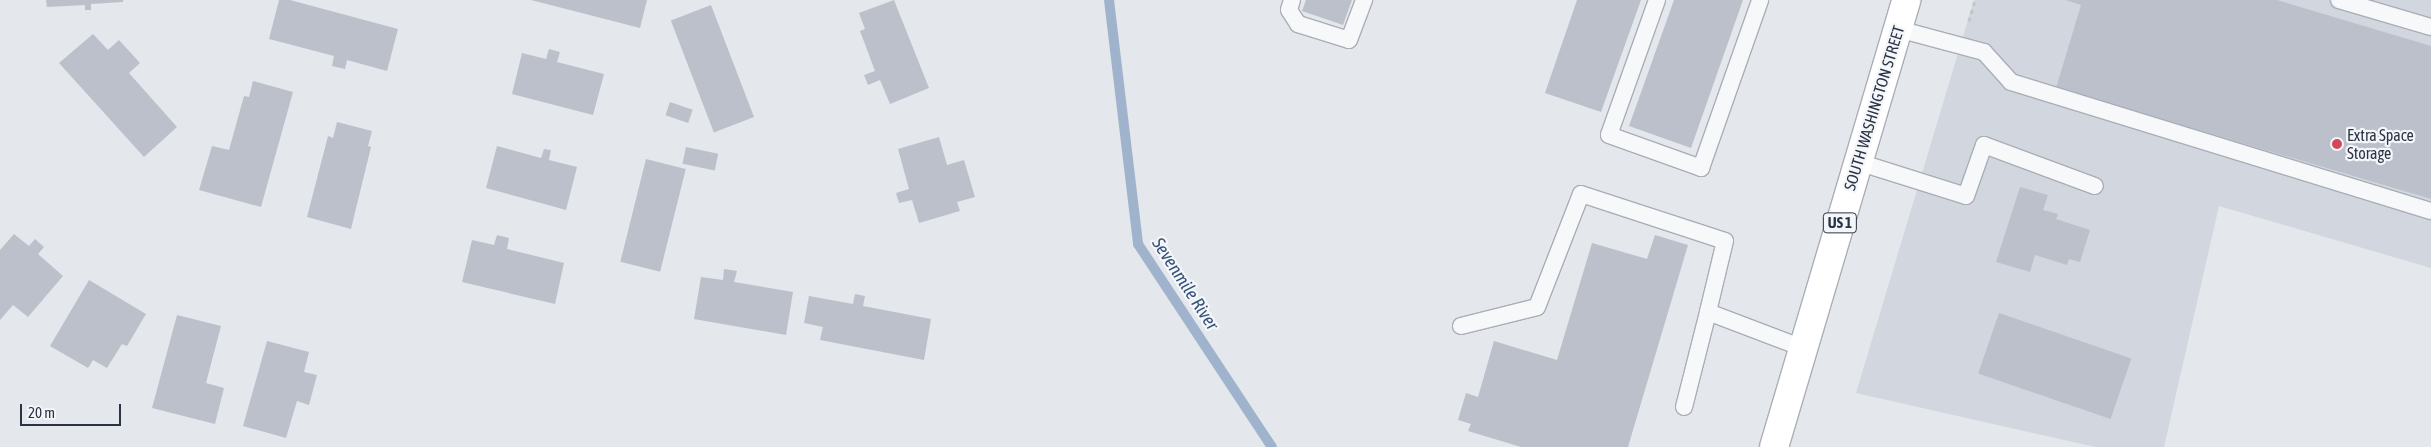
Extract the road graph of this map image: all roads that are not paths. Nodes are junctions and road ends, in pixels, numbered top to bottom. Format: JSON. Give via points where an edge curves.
{"nodes":[{"id":1,"x":1292,"y":0,"type":"edge"},
{"id":2,"x":1364,"y":0,"type":"edge"},
{"id":3,"x":1657,"y":0,"type":"edge"},
{"id":4,"x":1760,"y":0,"type":"edge"},
{"id":5,"x":1906,"y":0,"type":"edge"},
{"id":6,"x":2339,"y":0,"type":"edge"},
{"id":7,"x":2431,"y":27,"type":"edge"},
{"id":8,"x":1898,"y":29,"type":"junction"},
{"id":9,"x":1858,"y":162,"type":"junction"},
{"id":10,"x":2094,"y":186,"type":"dead end"},
{"id":11,"x":2431,"y":211,"type":"edge"},
{"id":12,"x":1708,"y":312,"type":"junction"},
{"id":13,"x":1461,"y":326,"type":"dead end"},
{"id":14,"x":1803,"y":348,"type":"junction"},
{"id":15,"x":1684,"y":407,"type":"dead end"},
{"id":16,"x":1774,"y":447,"type":"edge"}],
"edges":[{"from":1,"to":2,"type":"lane","via":[[1289,10],[1298,24],[1349,40]]},
{"from":3,"to":4,"type":"lane","via":[[1609,135],[1700,168]]},
{"from":5,"to":8,"type":"main road","name":"SOUTH WASHINGTON STREET","number":"US 1"},
{"from":6,"to":7,"type":"lane"},
{"from":8,"to":9,"type":"main road","name":"SOUTH WASHINGTON STREET","number":"US 1"},
{"from":8,"to":11,"type":"lane","via":[[1984,52],[2011,82]]},
{"from":9,"to":10,"type":"lane","via":[[1966,196],[1984,145]]},
{"from":9,"to":14,"type":"main road","name":"SOUTH WASHINGTON STREET","number":"US 1"},
{"from":12,"to":13,"type":"lane","via":[[1725,241],[1581,194],[1538,307]]},
{"from":12,"to":14,"type":"lane"},
{"from":12,"to":15,"type":"lane"},
{"from":14,"to":16,"type":"main road","name":"SOUTH WASHINGTON STREET","number":"US 1"}]}
